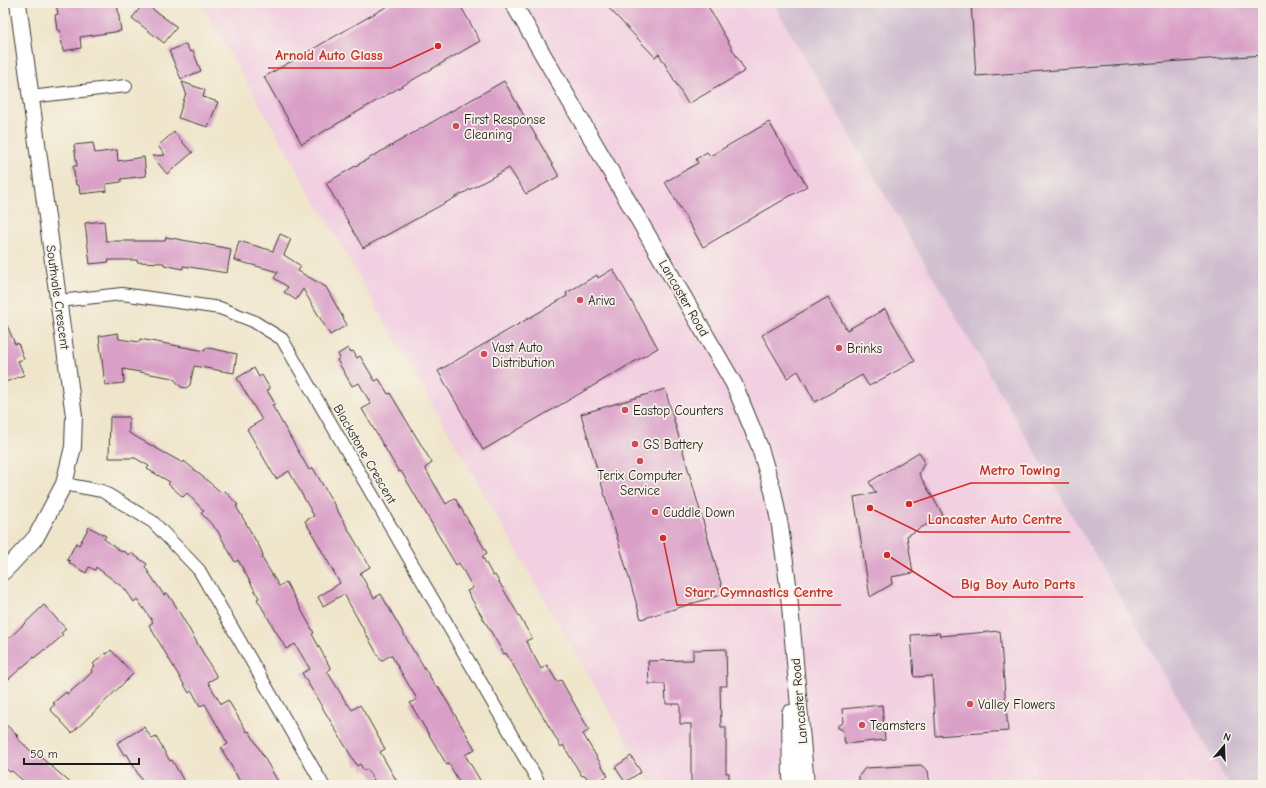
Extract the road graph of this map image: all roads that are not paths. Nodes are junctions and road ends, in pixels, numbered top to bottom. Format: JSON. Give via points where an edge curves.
{"nodes":[{"id":1,"x":18,"y":3,"type":"edge"},
{"id":2,"x":513,"y":3,"type":"edge"},
{"id":3,"x":126,"y":86,"type":"dead end"},
{"id":4,"x":30,"y":97,"type":"junction"},
{"id":5,"x":59,"y":301,"type":"junction"},
{"id":6,"x":64,"y":484,"type":"junction"},
{"id":7,"x":3,"y":572,"type":"edge"},
{"id":8,"x":798,"y":765,"type":"junction"},
{"id":9,"x":324,"y":785,"type":"edge"},
{"id":10,"x":538,"y":785,"type":"edge"},
{"id":11,"x":791,"y":785,"type":"edge"},
{"id":12,"x":806,"y":785,"type":"edge"}],
"edges":[{"from":1,"to":4,"type":"street","name":"Southvale Crescent"},
{"from":2,"to":8,"type":"street","name":"Lancaster Road","via":[[734,384],[759,445],[772,491],[783,546],[790,618]]},
{"from":3,"to":4,"type":"street"},
{"from":4,"to":5,"type":"street","name":"Southvale Crescent"},
{"from":5,"to":6,"type":"street","name":"Southvale Crescent","via":[[74,416],[73,447]]},
{"from":5,"to":10,"type":"street","name":"Blackstone Crescent","via":[[122,294],[220,308],[253,321],[282,339],[537,779]]},
{"from":6,"to":7,"type":"street","name":"Southvale Crescent","via":[[36,537]]},
{"from":6,"to":9,"type":"street","via":[[102,491],[153,522],[199,570]]},
{"from":8,"to":11,"type":"street","name":"Lancaster Road"},
{"from":8,"to":12,"type":"street","name":"Lancaster Road"}]}
